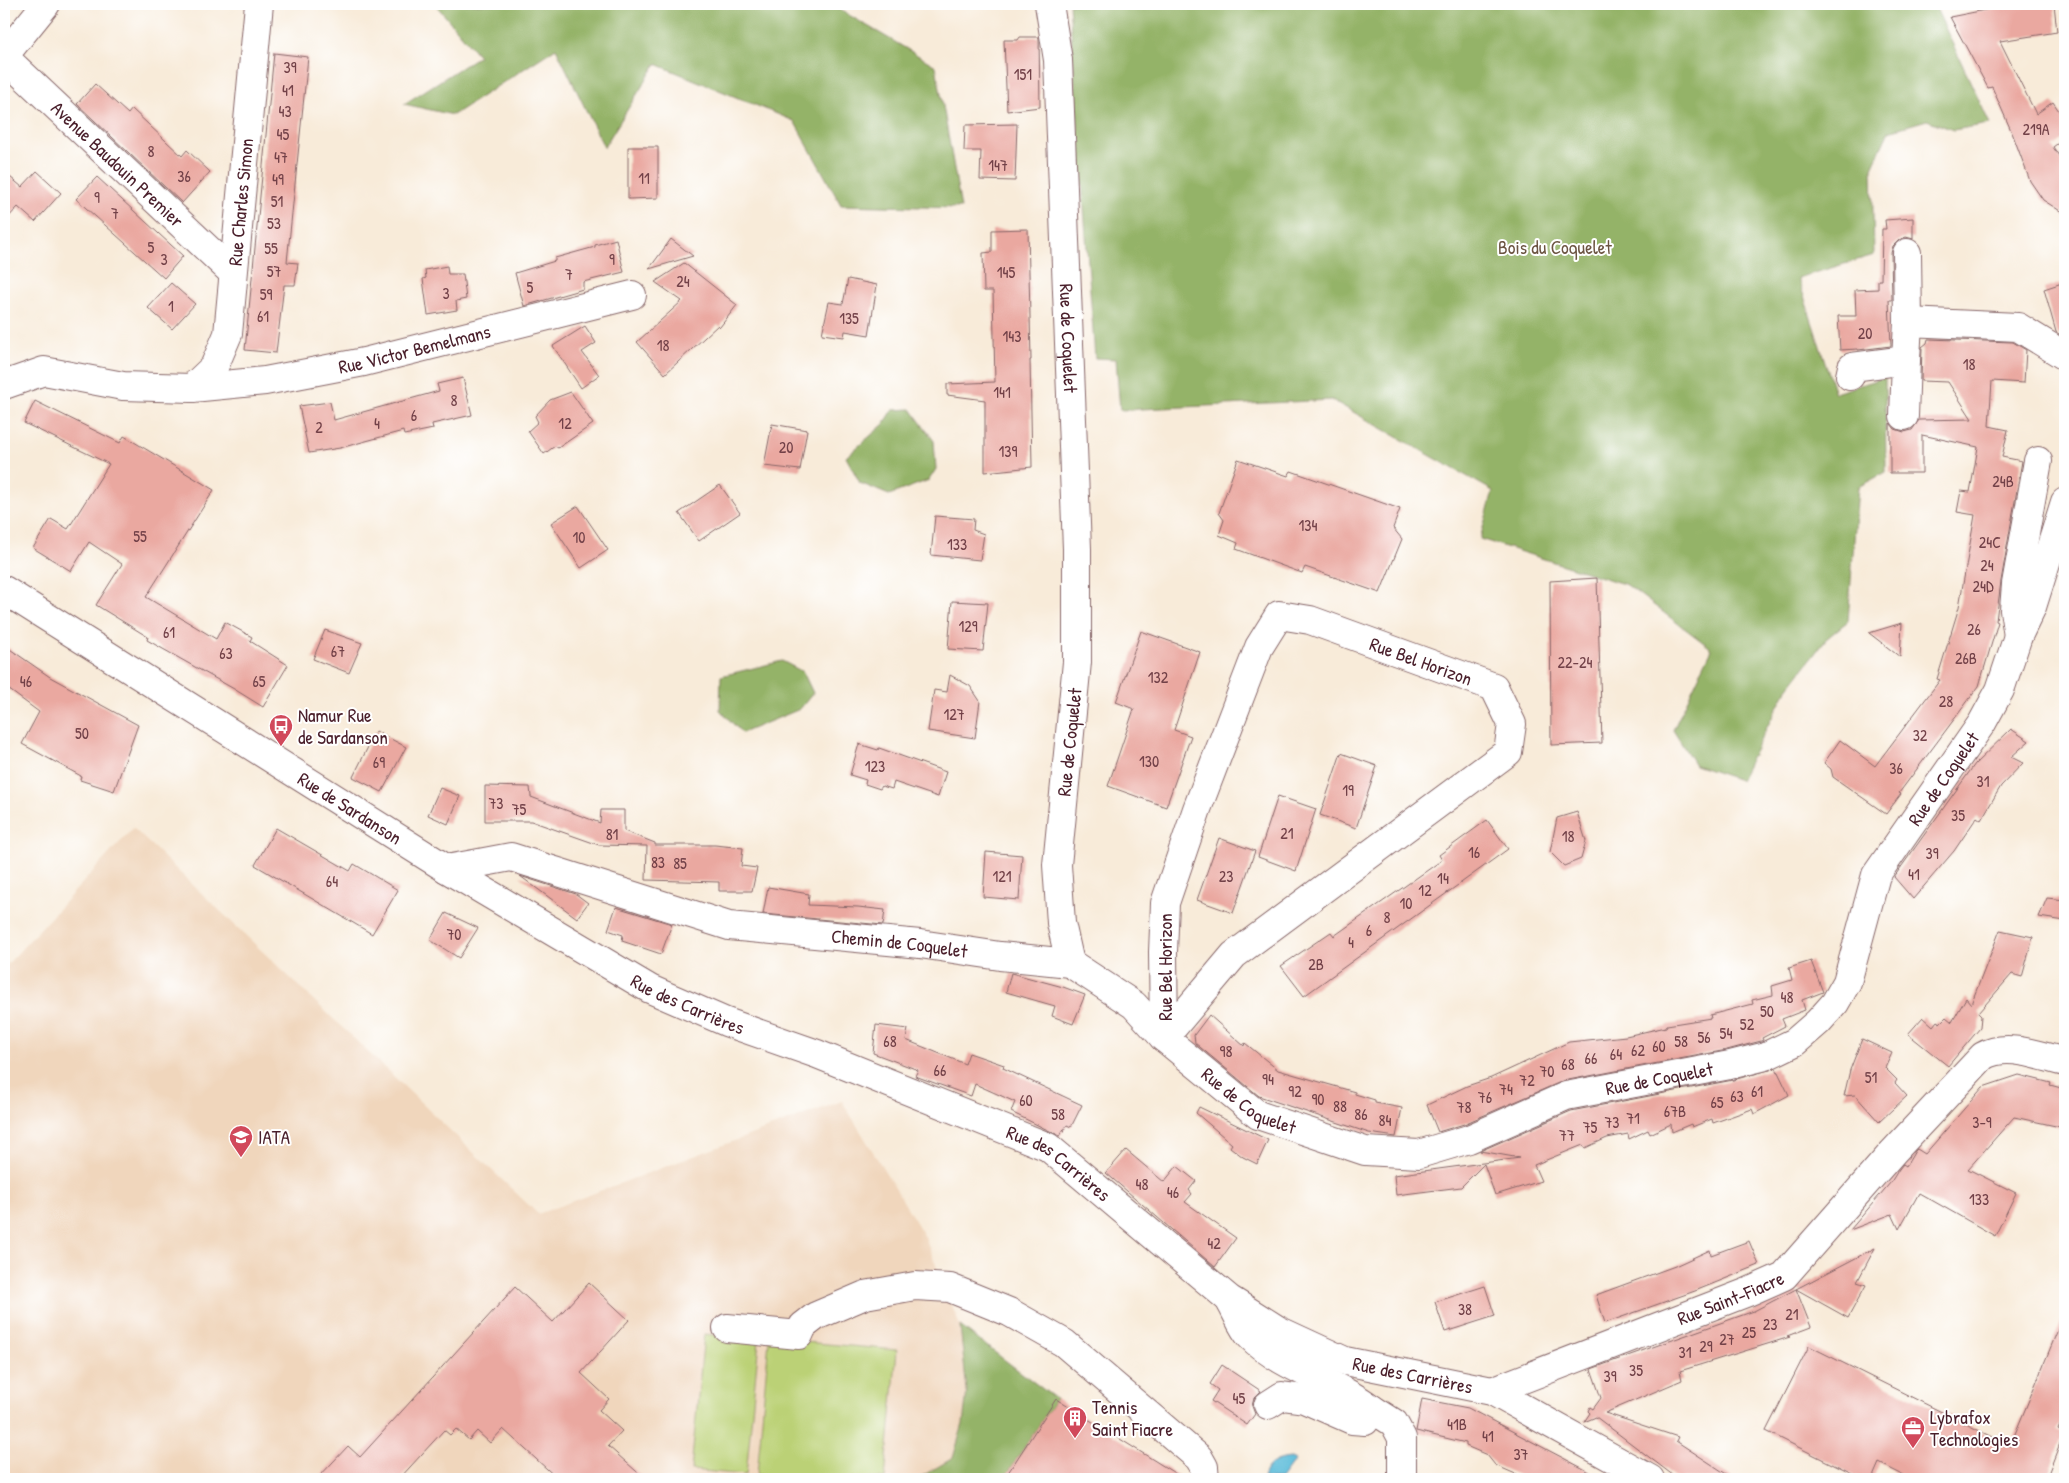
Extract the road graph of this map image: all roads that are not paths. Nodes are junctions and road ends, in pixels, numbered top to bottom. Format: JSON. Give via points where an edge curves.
{"nodes":[{"id":1,"x":46,"y":4,"type":"edge"},
{"id":2,"x":260,"y":4,"type":"edge"},
{"id":3,"x":1049,"y":4,"type":"edge"},
{"id":4,"x":4,"y":57,"type":"edge"},
{"id":5,"x":1907,"y":253,"type":"dead end"},
{"id":6,"x":232,"y":272,"type":"junction"},
{"id":7,"x":632,"y":295,"type":"dead end"},
{"id":8,"x":1908,"y":322,"type":"junction"},
{"id":9,"x":2065,"y":356,"type":"edge"},
{"id":10,"x":1906,"y":360,"type":"junction"},
{"id":11,"x":1850,"y":376,"type":"dead end"},
{"id":12,"x":4,"y":384,"type":"edge"},
{"id":13,"x":192,"y":388,"type":"junction"},
{"id":14,"x":1904,"y":416,"type":"dead end"},
{"id":15,"x":2038,"y":461,"type":"dead end"},
{"id":16,"x":2065,"y":502,"type":"edge"},
{"id":17,"x":4,"y":590,"type":"edge"},
{"id":18,"x":2018,"y":636,"type":"junction"},
{"id":19,"x":447,"y":869,"type":"junction"},
{"id":20,"x":1070,"y":963,"type":"junction"},
{"id":21,"x":1164,"y":1038,"type":"junction"},
{"id":22,"x":2065,"y":1062,"type":"edge"},
{"id":23,"x":1229,"y":1299,"type":"junction"},
{"id":24,"x":727,"y":1328,"type":"dead end"},
{"id":25,"x":1492,"y":1391,"type":"junction"},
{"id":26,"x":1268,"y":1405,"type":"dead end"},
{"id":27,"x":1372,"y":1409,"type":"junction"},
{"id":28,"x":1205,"y":1479,"type":"edge"},
{"id":29,"x":1402,"y":1479,"type":"edge"},
{"id":30,"x":1650,"y":1479,"type":"edge"}],
"edges":[{"from":1,"to":4,"type":"street"},
{"from":2,"to":6,"type":"street","name":"Rue Charles Simon"},
{"from":3,"to":20,"type":"street","name":"Rue de Coquelet","via":[[1058,60],[1077,549],[1077,662],[1057,865],[1061,923]]},
{"from":4,"to":6,"type":"street","name":"Avenue Baudouin Premier"},
{"from":5,"to":8,"type":"street"},
{"from":6,"to":13,"type":"street","name":"Rue Charles Simon","via":[[228,334],[214,367]]},
{"from":7,"to":13,"type":"street","name":"Rue Victor Bemelmans","via":[[364,362],[265,381]]},
{"from":8,"to":9,"type":"street","via":[[2018,327]]},
{"from":8,"to":10,"type":"street"},
{"from":10,"to":11,"type":"street","via":[[1852,366]]},
{"from":10,"to":14,"type":"street"},
{"from":12,"to":13,"type":"street","name":"Rue Victor Bemelmans","via":[[44,371],[123,386]]},
{"from":15,"to":18,"type":"street","via":[[2016,584],[2014,610]]},
{"from":16,"to":18,"type":"street","name":"Rue de Coquelet","via":[[2032,607]]},
{"from":17,"to":19,"type":"street","name":"Rue de Sardanson"},
{"from":18,"to":21,"type":"street","name":"Rue de Coquelet","via":[[2000,690],[1982,723],[1876,875],[1847,982],[1835,1003],[1818,1022],[1788,1046],[1766,1056],[1730,1065],[1566,1096],[1469,1138],[1419,1154],[1365,1152],[1258,1115]]},
{"from":19,"to":20,"type":"street","name":"Chemin de Coquelet","via":[[511,857],[729,926],[920,944]]},
{"from":19,"to":23,"type":"street","name":"Rue des Carrières","via":[[650,989],[726,1022],[826,1058],[1048,1147]]},
{"from":20,"to":21,"type":"street","name":"Rue de Coquelet","via":[[1134,1005]]},
{"from":21,"to":21,"type":"street","name":"Rue Bel Horizon","via":[[1234,955],[1508,752],[1512,724],[1494,687],[1310,620],[1279,614],[1259,648],[1196,809],[1165,903]]},
{"from":22,"to":25,"type":"street","name":"Rue Saint-Fiacre","via":[[2004,1048],[1992,1050],[1893,1152],[1784,1276]]},
{"from":23,"to":25,"type":"street","name":"Rue des Carrières","via":[[1278,1330],[1345,1361]]},
{"from":23,"to":27,"type":"street","via":[[1249,1335],[1281,1360],[1358,1398]]},
{"from":24,"to":28,"type":"street","via":[[799,1335],[803,1326],[816,1316],[865,1295],[915,1286],[950,1288],[1009,1312],[1064,1342],[1199,1458]]},
{"from":25,"to":30,"type":"street","name":"Rue des Carrières"},
{"from":26,"to":27,"type":"street","via":[[1282,1396],[1304,1399],[1352,1420],[1364,1420]]},
{"from":27,"to":29,"type":"street","via":[[1394,1423],[1402,1438]]}]}
